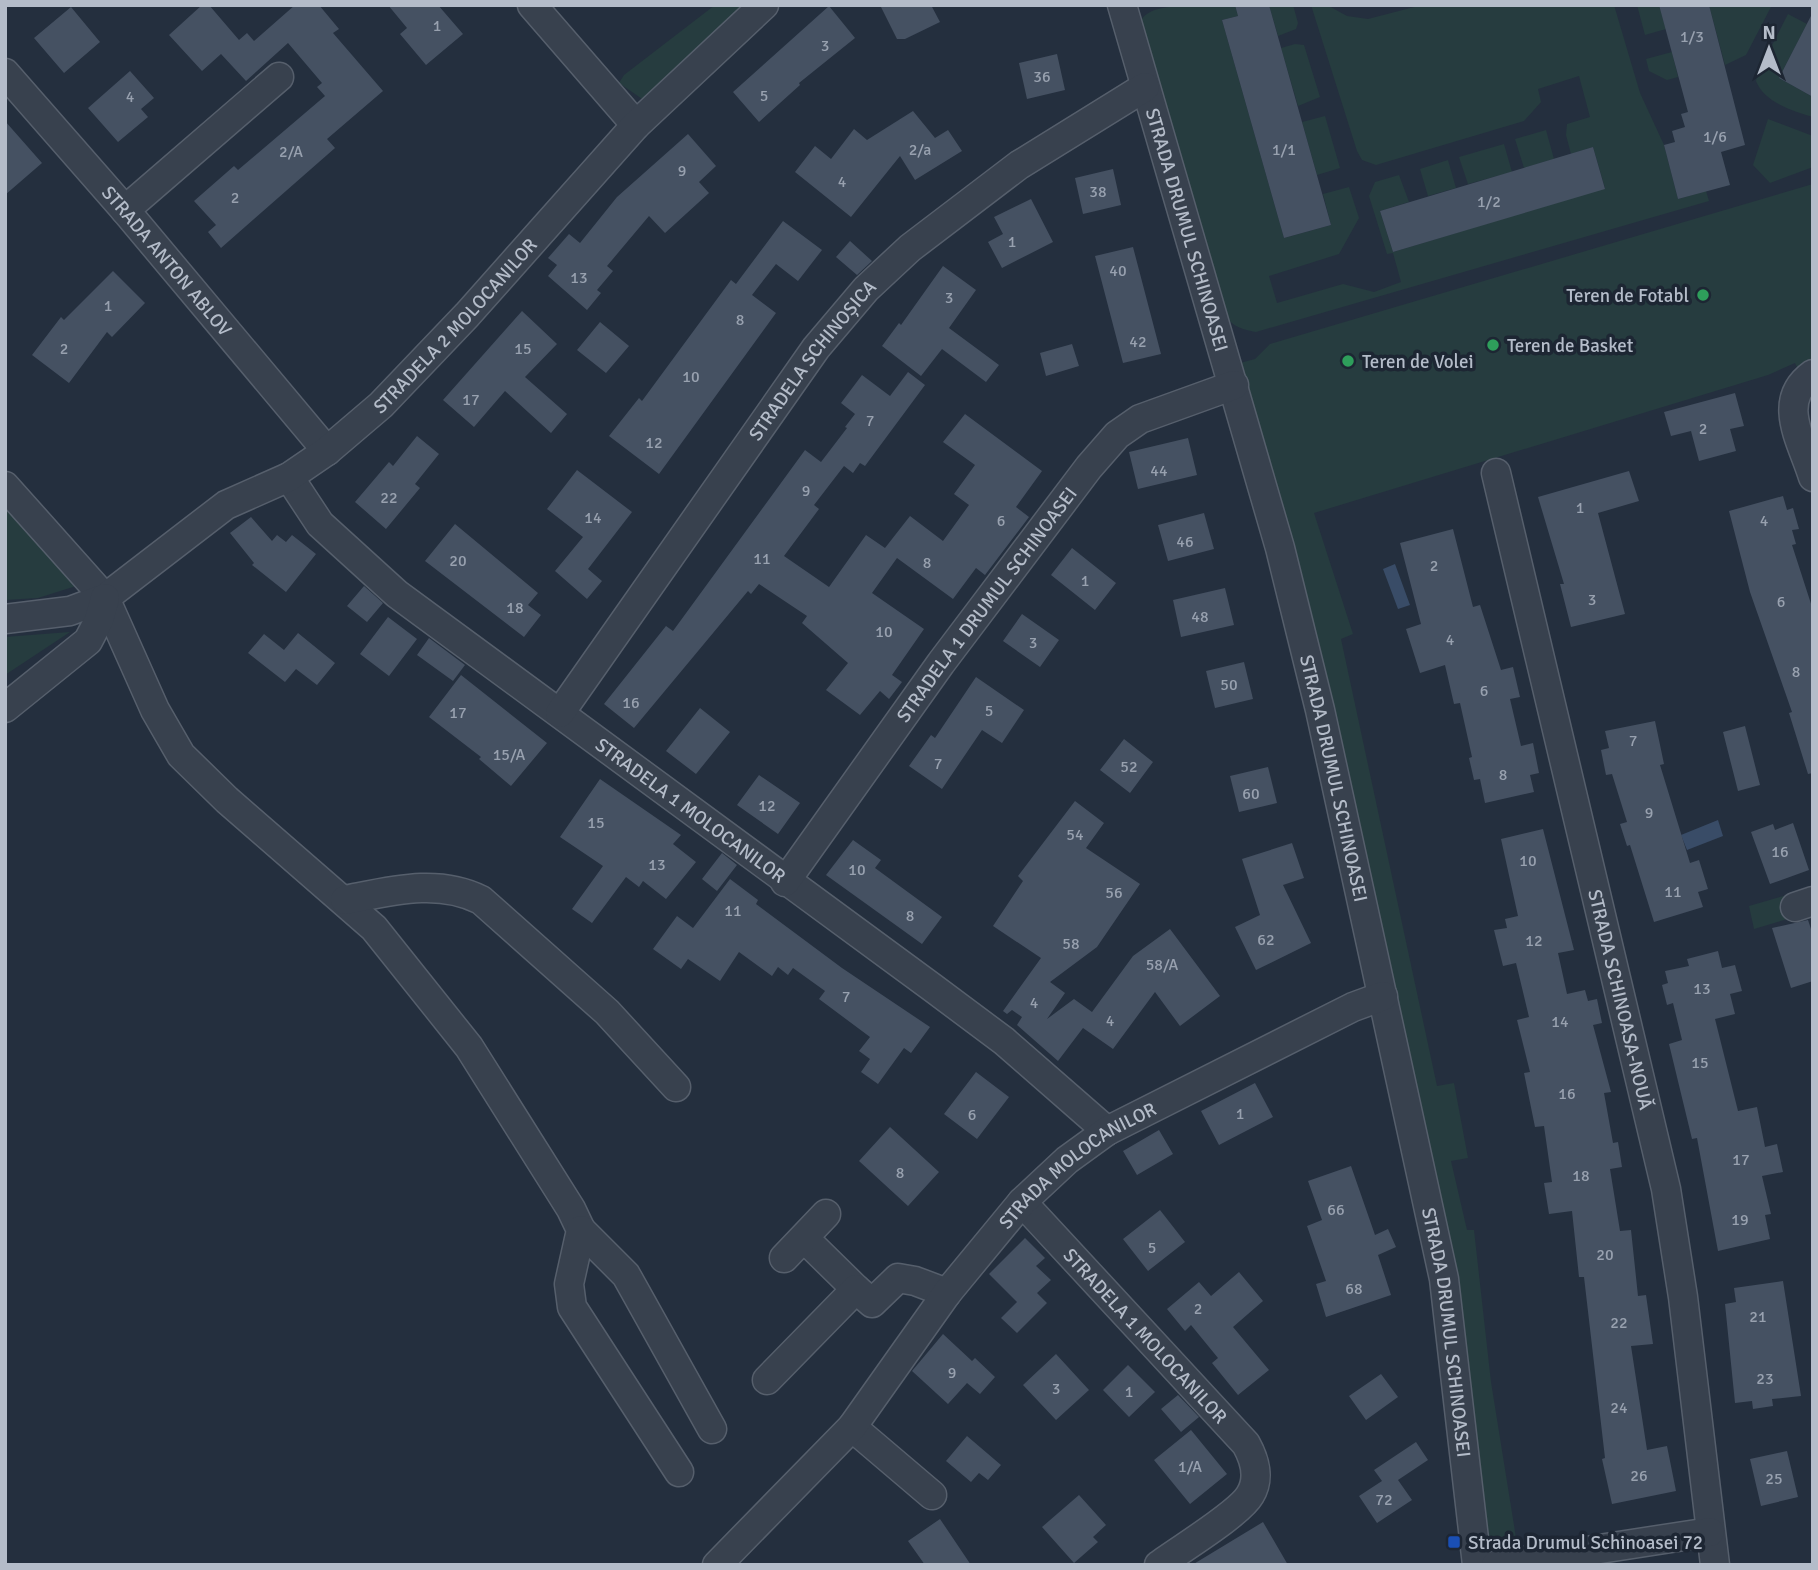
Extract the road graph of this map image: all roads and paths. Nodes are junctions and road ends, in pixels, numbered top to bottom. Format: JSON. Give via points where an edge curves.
{"nodes":[{"id":1,"x":532,"y":5,"type":"edge"},
{"id":2,"x":764,"y":5,"type":"edge"},
{"id":3,"x":1122,"y":5,"type":"edge"},
{"id":4,"x":5,"y":73,"type":"edge"},
{"id":5,"x":279,"y":77,"type":"dead end"},
{"id":6,"x":1144,"y":87,"type":"junction"},
{"id":7,"x":636,"y":125,"type":"junction"},
{"id":8,"x":125,"y":210,"type":"junction"},
{"id":9,"x":1805,"y":381,"type":"edge"},
{"id":10,"x":1234,"y":385,"type":"junction"},
{"id":11,"x":327,"y":451,"type":"junction"},
{"id":12,"x":1496,"y":473,"type":"dead end"},
{"id":13,"x":289,"y":477,"type":"junction"},
{"id":14,"x":1813,"y":477,"type":"edge"},
{"id":15,"x":5,"y":486,"type":"edge"},
{"id":16,"x":105,"y":598,"type":"junction"},
{"id":17,"x":5,"y":619,"type":"edge"},
{"id":18,"x":5,"y":708,"type":"edge"},
{"id":19,"x":560,"y":713,"type":"junction"},
{"id":20,"x":785,"y":882,"type":"junction"},
{"id":21,"x":345,"y":900,"type":"junction"},
{"id":22,"x":1383,"y":996,"type":"junction"},
{"id":23,"x":676,"y":1087,"type":"dead end"},
{"id":24,"x":1107,"y":1131,"type":"junction"},
{"id":25,"x":1021,"y":1202,"type":"junction"},
{"id":26,"x":826,"y":1214,"type":"dead end"},
{"id":27,"x":581,"y":1230,"type":"junction"},
{"id":28,"x":856,"y":1289,"type":"junction"},
{"id":29,"x":947,"y":1293,"type":"junction"},
{"id":30,"x":766,"y":1380,"type":"dead end"},
{"id":31,"x":852,"y":1427,"type":"junction"},
{"id":32,"x":712,"y":1429,"type":"dead end"},
{"id":33,"x":679,"y":1472,"type":"dead end"},
{"id":34,"x":932,"y":1495,"type":"dead end"},
{"id":35,"x":1710,"y":1532,"type":"junction"},
{"id":36,"x":717,"y":1565,"type":"edge"},
{"id":37,"x":1158,"y":1565,"type":"edge"},
{"id":38,"x":1477,"y":1565,"type":"edge"},
{"id":39,"x":1496,"y":1565,"type":"edge"},
{"id":40,"x":1715,"y":1565,"type":"edge"}],
"edges":[{"from":1,"to":7,"type":"street"},
{"from":2,"to":7,"type":"street","name":"STRADELA 2 MOLOCANILOR"},
{"from":3,"to":6,"type":"street","name":"STRADA DRUMUL SCHINOASEI"},
{"from":4,"to":8,"type":"street","name":"STRADA ANTON ABLOV"},
{"from":5,"to":8,"type":"street"},
{"from":6,"to":10,"type":"street","name":"STRADA DRUMUL SCHINOASEI"},
{"from":6,"to":19,"type":"street","name":"STRADELA SCHINOȘICA","via":[[1019,165],[910,247],[866,289],[816,348]]},
{"from":7,"to":11,"type":"street","name":"STRADELA 2 MOLOCANILOR","via":[[467,315],[381,405]]},
{"from":8,"to":11,"type":"street","name":"STRADA ANTON ABLOV"},
{"from":9,"to":14,"type":"street","via":[[1791,408]]},
{"from":10,"to":20,"type":"street","name":"STRADELA 1 DRUMUL SCHINOASEI","via":[[1140,419],[1110,443],[941,663]]},
{"from":10,"to":22,"type":"street","name":"STRADA DRUMUL SCHINOASEI","via":[[1321,710]]},
{"from":11,"to":13,"type":"street","name":"STRADELA 2 MOLOCANILOR"},
{"from":12,"to":35,"type":"street","name":"STRADA SCHINOASA-NOUĂ","via":[[1666,1189],[1684,1297]]},
{"from":13,"to":16,"type":"street","name":"STRADELA 2 MOLOCANILOR","via":[[226,505]]},
{"from":13,"to":19,"type":"street","name":"STRADELA 1 MOLOCANILOR","via":[[320,524],[397,594]]},
{"from":15,"to":16,"type":"street"},
{"from":16,"to":17,"type":"street","name":"STRADELA 2 MOLOCANILOR","via":[[70,611]]},
{"from":16,"to":18,"type":"street","via":[[88,641]]},
{"from":16,"to":21,"type":"street","via":[[155,710],[181,755]]},
{"from":19,"to":20,"type":"street","name":"STRADELA 1 MOLOCANILOR"},
{"from":20,"to":24,"type":"street","name":"STRADELA 1 MOLOCANILOR","via":[[1004,1041]]},
{"from":21,"to":23,"type":"street","via":[[406,888],[459,889],[481,900],[607,1012]]},
{"from":21,"to":27,"type":"street","via":[[374,928],[469,1047]]},
{"from":22,"to":24,"type":"street","name":"STRADA MOLOCANILOR"},
{"from":22,"to":38,"type":"street","name":"STRADA DRUMUL SCHINOASEI","via":[[1444,1279]]},
{"from":24,"to":25,"type":"street","name":"STRADA MOLOCANILOR"},
{"from":25,"to":29,"type":"street","name":"STRADA MOLOCANILOR"},
{"from":25,"to":37,"type":"street","name":"STRADELA 1 MOLOCANILOR","via":[[1253,1455],[1256,1477],[1244,1503]]},
{"from":26,"to":28,"type":"street","via":[[794,1248]]},
{"from":27,"to":32,"type":"street","via":[[626,1275]]},
{"from":27,"to":33,"type":"street","via":[[569,1284],[572,1307]]},
{"from":28,"to":29,"type":"street","via":[[872,1303],[898,1278]]},
{"from":28,"to":30,"type":"street"},
{"from":29,"to":31,"type":"street","name":"STRADA MOLOCANILOR"},
{"from":31,"to":34,"type":"street"},
{"from":31,"to":36,"type":"street","name":"STRADA MOLOCANILOR"},
{"from":35,"to":39,"type":"street"},
{"from":35,"to":40,"type":"street","name":"STRADA SCHINOASA-NOUĂ"}]}
